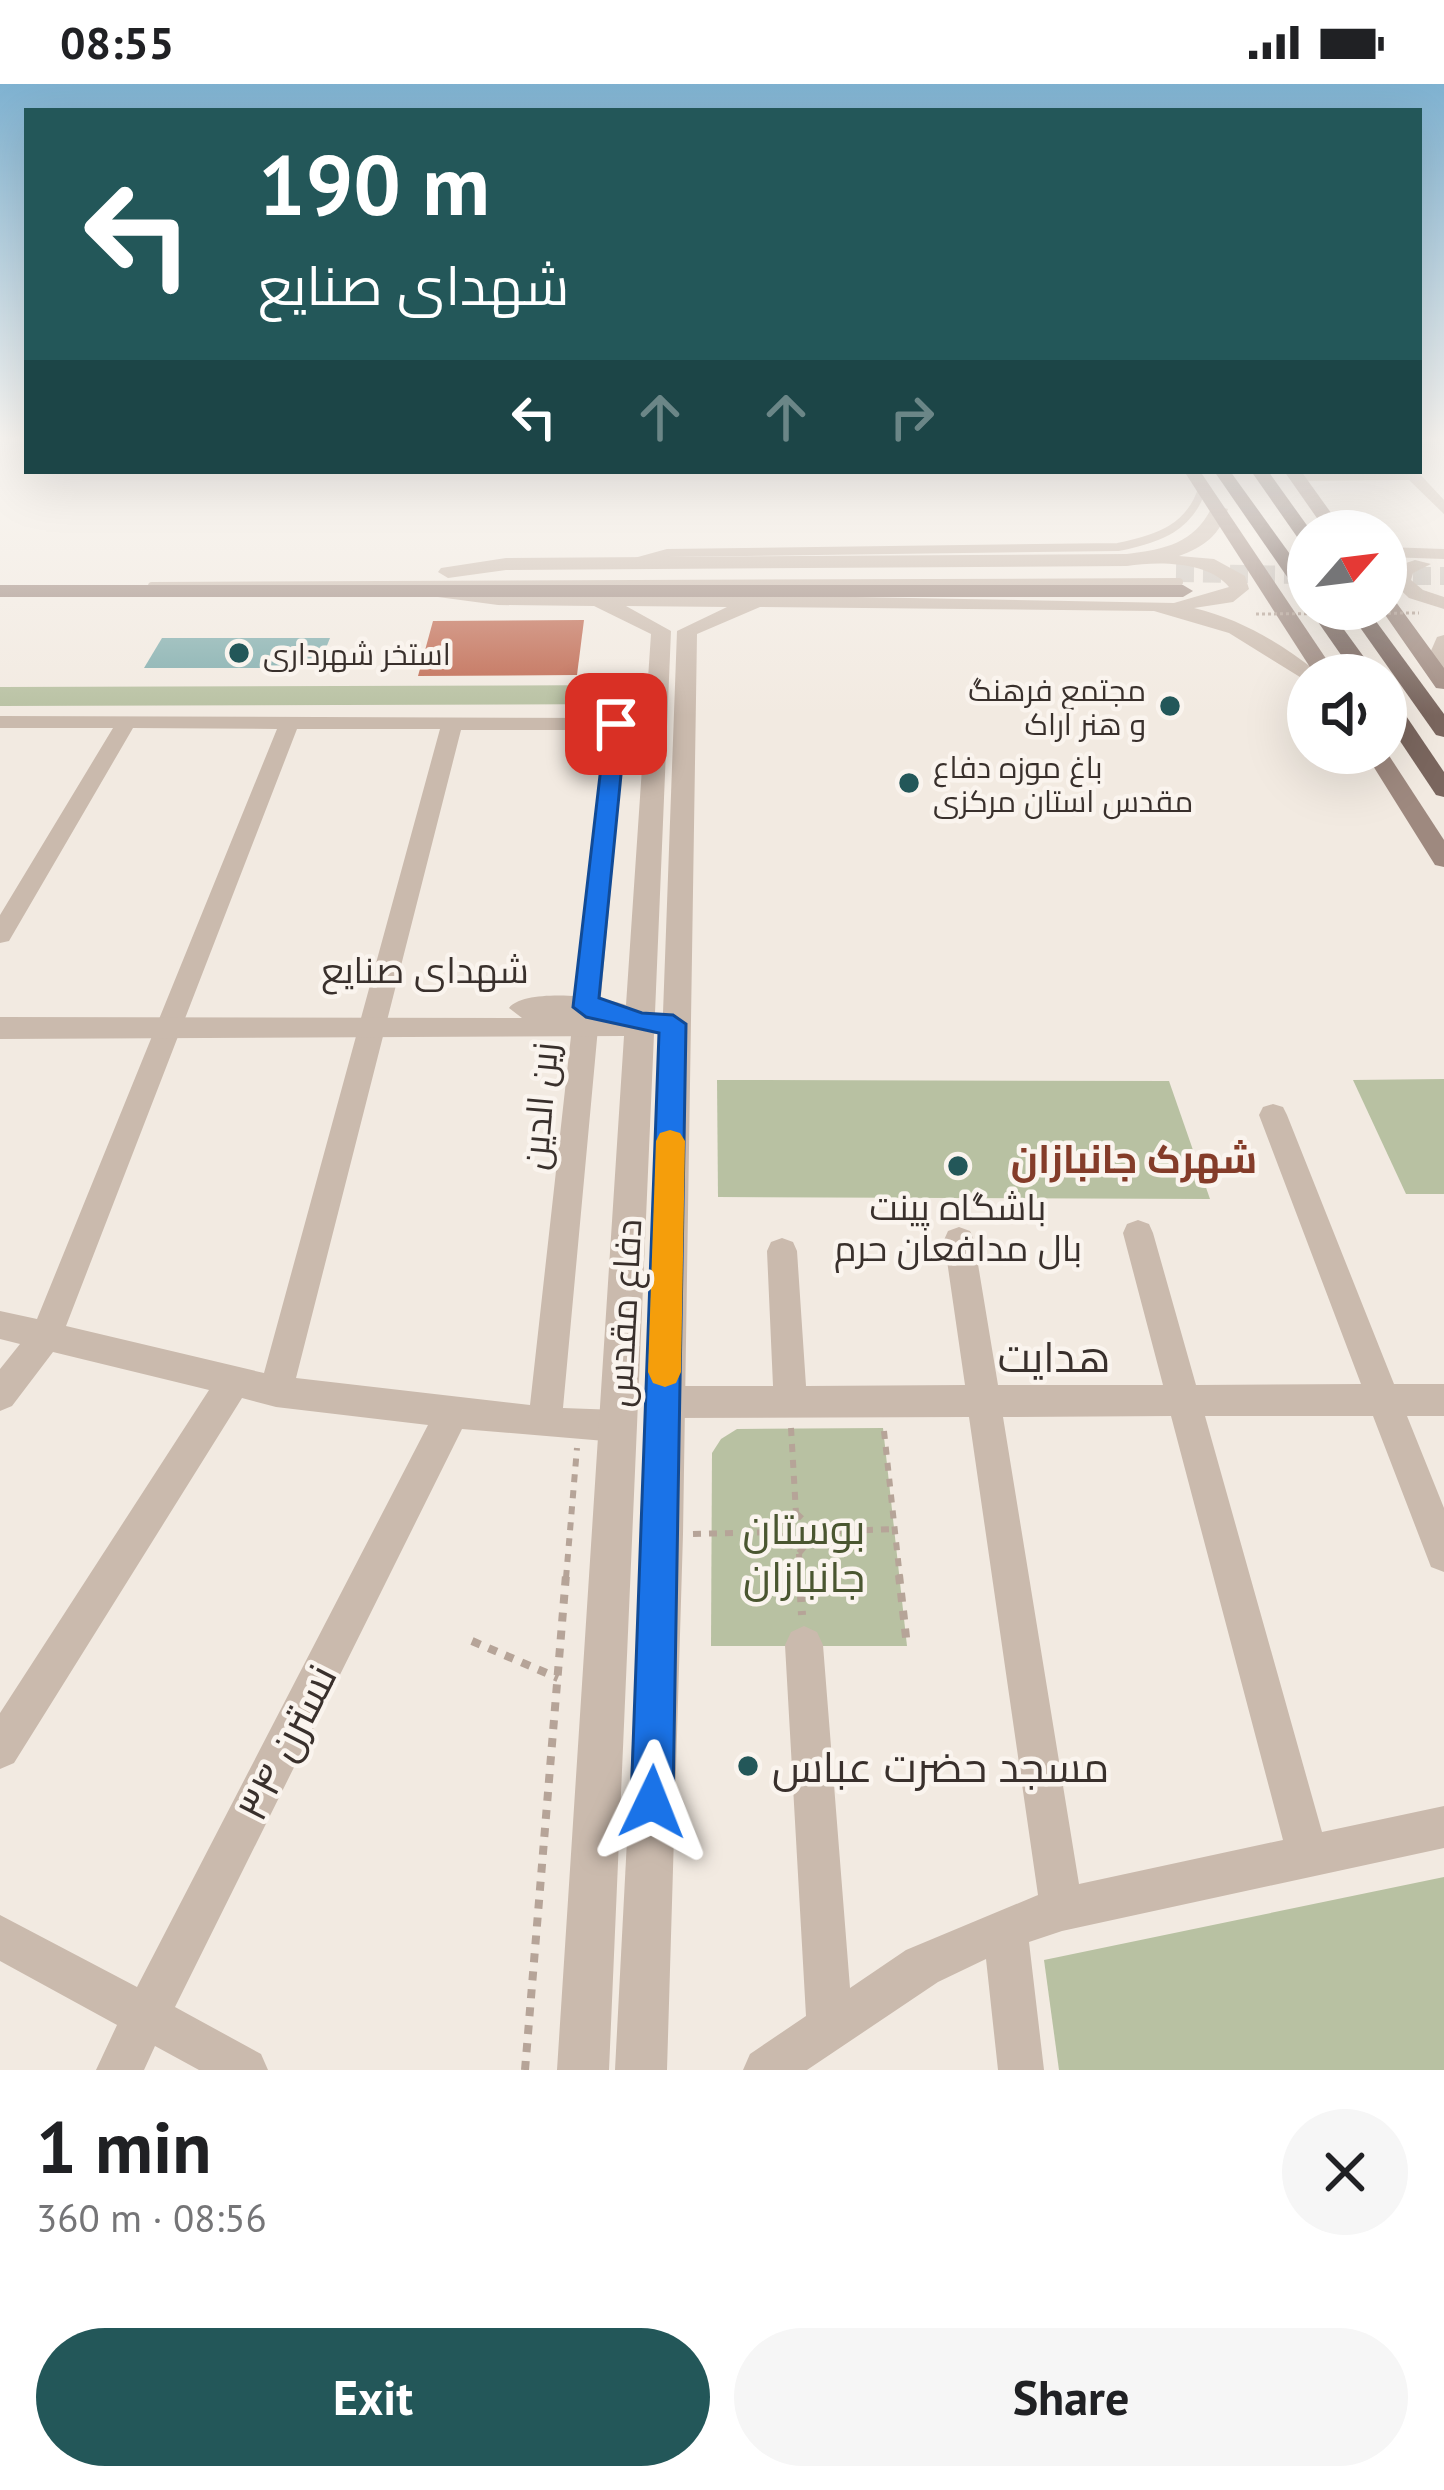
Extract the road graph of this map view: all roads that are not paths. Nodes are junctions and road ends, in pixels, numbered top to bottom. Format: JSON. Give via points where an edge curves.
{"nodes":[{"id":1,"x":1171,"y":531,"type":"edge"},
{"id":2,"x":1209,"y":531,"type":"edge"},
{"id":3,"x":1234,"y":531,"type":"edge"},
{"id":4,"x":1264,"y":531,"type":"edge"},
{"id":5,"x":1444,"y":554,"type":"edge"},
{"id":6,"x":1407,"y":555,"type":"edge"},
{"id":7,"x":1127,"y":560,"type":"junction"},
{"id":8,"x":1407,"y":560,"type":"edge"},
{"id":9,"x":628,"y":563,"type":"junction"},
{"id":10,"x":1287,"y":563,"type":"edge"},
{"id":11,"x":1422,"y":563,"type":"junction"},
{"id":12,"x":1444,"y":565,"type":"edge"},
{"id":13,"x":0,"y":577,"type":"edge"},
{"id":14,"x":1179,"y":582,"type":"joint"},
{"id":15,"x":446,"y":583,"type":"junction"},
{"id":16,"x":151,"y":586,"type":"dead end"},
{"id":17,"x":0,"y":591,"type":"edge"},
{"id":18,"x":594,"y":598,"type":"junction"},
{"id":19,"x":760,"y":600,"type":"junction"},
{"id":20,"x":1444,"y":603,"type":"edge"},
{"id":21,"x":1154,"y":605,"type":"junction"},
{"id":22,"x":1373,"y":630,"type":"edge"},
{"id":23,"x":1407,"y":630,"type":"edge"},
{"id":24,"x":674,"y":631,"type":"junction"},
{"id":25,"x":1444,"y":641,"type":"edge"},
{"id":26,"x":1313,"y":654,"type":"edge"},
{"id":27,"x":1287,"y":659,"type":"edge"},
{"id":28,"x":1444,"y":680,"type":"edge"},
{"id":29,"x":0,"y":722,"type":"edge"},
{"id":30,"x":126,"y":723,"type":"junction"},
{"id":31,"x":289,"y":723,"type":"junction"},
{"id":32,"x":452,"y":724,"type":"junction"},
{"id":33,"x":1444,"y":730,"type":"edge"},
{"id":34,"x":1407,"y":734,"type":"edge"},
{"id":35,"x":1389,"y":774,"type":"edge"},
{"id":36,"x":1444,"y":790,"type":"edge"},
{"id":37,"x":1444,"y":859,"type":"edge"},
{"id":38,"x":0,"y":935,"type":"edge"},
{"id":39,"x":0,"y":1009,"type":"edge"},
{"id":40,"x":374,"y":1017,"type":"junction"},
{"id":41,"x":172,"y":1018,"type":"junction"},
{"id":42,"x":584,"y":1018,"type":"junction"},
{"id":43,"x":656,"y":1023,"type":"junction"},
{"id":44,"x":0,"y":1028,"type":"edge"},
{"id":45,"x":1273,"y":1115,"type":"dead end"},
{"id":46,"x":1138,"y":1233,"type":"dead end"},
{"id":47,"x":959,"y":1240,"type":"dead end"},
{"id":48,"x":782,"y":1250,"type":"dead end"},
{"id":49,"x":0,"y":1325,"type":"edge"},
{"id":50,"x":46,"y":1337,"type":"junction"},
{"id":51,"x":234,"y":1381,"type":"junction"},
{"id":52,"x":276,"y":1391,"type":"junction"},
{"id":53,"x":0,"y":1395,"type":"edge"},
{"id":54,"x":1384,"y":1400,"type":"junction"},
{"id":55,"x":1444,"y":1400,"type":"edge"},
{"id":56,"x":986,"y":1401,"type":"junction"},
{"id":57,"x":1184,"y":1401,"type":"junction"},
{"id":58,"x":664,"y":1402,"type":"junction"},
{"id":59,"x":790,"y":1402,"type":"junction"},
{"id":60,"x":452,"y":1413,"type":"junction"},
{"id":61,"x":562,"y":1424,"type":"junction"},
{"id":62,"x":617,"y":1426,"type":"junction"},
{"id":63,"x":1444,"y":1554,"type":"edge"},
{"id":64,"x":804,"y":1645,"type":"road end"},
{"id":65,"x":0,"y":1749,"type":"edge"},
{"id":66,"x":1444,"y":1827,"type":"edge"},
{"id":67,"x":1309,"y":1856,"type":"junction"},
{"id":68,"x":1062,"y":1909,"type":"junction"},
{"id":69,"x":1005,"y":1928,"type":"junction"},
{"id":70,"x":0,"y":1937,"type":"edge"},
{"id":71,"x":147,"y":2017,"type":"junction"},
{"id":72,"x":830,"y":2030,"type":"junction"},
{"id":73,"x":119,"y":2070,"type":"edge"},
{"id":74,"x":245,"y":2070,"type":"edge"},
{"id":75,"x":583,"y":2070,"type":"edge"},
{"id":76,"x":641,"y":2070,"type":"edge"},
{"id":77,"x":766,"y":2070,"type":"edge"},
{"id":78,"x":1021,"y":2070,"type":"edge"}],
"edges":[{"from":1,"to":9,"type":"lane","via":[[1118,547],[667,554]]},
{"from":2,"to":7,"type":"street","via":[[1195,543]]},
{"from":3,"to":26,"type":"main road"},
{"from":4,"to":10,"type":"main road"},
{"from":5,"to":6,"type":"street"},
{"from":7,"to":9,"type":"street"},
{"from":7,"to":21,"type":"street","via":[[1207,563],[1240,585],[1226,598]]},
{"from":8,"to":11,"type":"street"},
{"from":9,"to":15,"type":"street","via":[[506,564]]},
{"from":11,"to":12,"type":"street"},
{"from":11,"to":20,"type":"street","via":[[1404,570],[1401,581]]},
{"from":13,"to":15,"type":"main road"},
{"from":14,"to":15,"type":"main road"},
{"from":14,"to":16,"type":"lane"},
{"from":15,"to":17,"type":"main road"},
{"from":15,"to":18,"type":"street","via":[[498,599]]},
{"from":18,"to":19,"type":"street"},
{"from":18,"to":24,"type":"street"},
{"from":19,"to":21,"type":"street"},
{"from":19,"to":24,"type":"street"},
{"from":21,"to":27,"type":"street","via":[[1237,628]]},
{"from":22,"to":33,"type":"main road"},
{"from":23,"to":28,"type":"main road"},
{"from":24,"to":43,"type":"street","name":"دفاع مقدس"},
{"from":25,"to":28,"type":"street"},
{"from":29,"to":30,"type":"street"},
{"from":30,"to":31,"type":"street"},
{"from":30,"to":38,"type":"street"},
{"from":31,"to":32,"type":"street"},
{"from":31,"to":41,"type":"street"},
{"from":32,"to":40,"type":"street"},
{"from":32,"to":42,"type":"street","name":"زین الدین","via":[[616,724]]},
{"from":34,"to":36,"type":"main road"},
{"from":35,"to":37,"type":"main road"},
{"from":39,"to":41,"type":"street","name":"شهدای صنایع"},
{"from":40,"to":41,"type":"street","name":"شهدای صنایع"},
{"from":40,"to":42,"type":"street","name":"شهدای صنایع"},
{"from":40,"to":52,"type":"street"},
{"from":41,"to":44,"type":"street","name":"شهدای صنایع"},
{"from":41,"to":50,"type":"street"},
{"from":42,"to":43,"type":"street","name":"شهدای صنایع"},
{"from":42,"to":61,"type":"street","name":"زین الدین"},
{"from":43,"to":58,"type":"street","name":"دفاع مقدس"},
{"from":43,"to":62,"type":"street","name":"دفاع مقدس"},
{"from":45,"to":54,"type":"street"},
{"from":46,"to":57,"type":"street"},
{"from":47,"to":56,"type":"street"},
{"from":48,"to":59,"type":"street"},
{"from":49,"to":50,"type":"street"},
{"from":50,"to":51,"type":"street"},
{"from":50,"to":53,"type":"street"},
{"from":51,"to":52,"type":"street"},
{"from":51,"to":65,"type":"street"},
{"from":52,"to":60,"type":"street"},
{"from":54,"to":55,"type":"street","name":"هدایت"},
{"from":54,"to":57,"type":"street","name":"هدایت"},
{"from":54,"to":63,"type":"street"},
{"from":56,"to":57,"type":"street","name":"هدایت"},
{"from":56,"to":59,"type":"street","name":"هدایت"},
{"from":56,"to":68,"type":"street"},
{"from":57,"to":67,"type":"street"},
{"from":58,"to":59,"type":"street","name":"هدایت"},
{"from":58,"to":76,"type":"street","name":"دفاع مقدس"},
{"from":60,"to":61,"type":"street"},
{"from":60,"to":71,"type":"street","name":"نسترن ۳۴"},
{"from":61,"to":62,"type":"street"},
{"from":62,"to":75,"type":"street","name":"دفاع مقدس"},
{"from":64,"to":72,"type":"street"},
{"from":66,"to":67,"type":"street"},
{"from":67,"to":68,"type":"street"},
{"from":68,"to":69,"type":"street"},
{"from":69,"to":72,"type":"street","via":[[922,1966]]},
{"from":69,"to":78,"type":"street"},
{"from":70,"to":71,"type":"street"},
{"from":71,"to":73,"type":"street","name":"نسترن ۳۴"},
{"from":71,"to":74,"type":"street"},
{"from":72,"to":77,"type":"street"}]}
